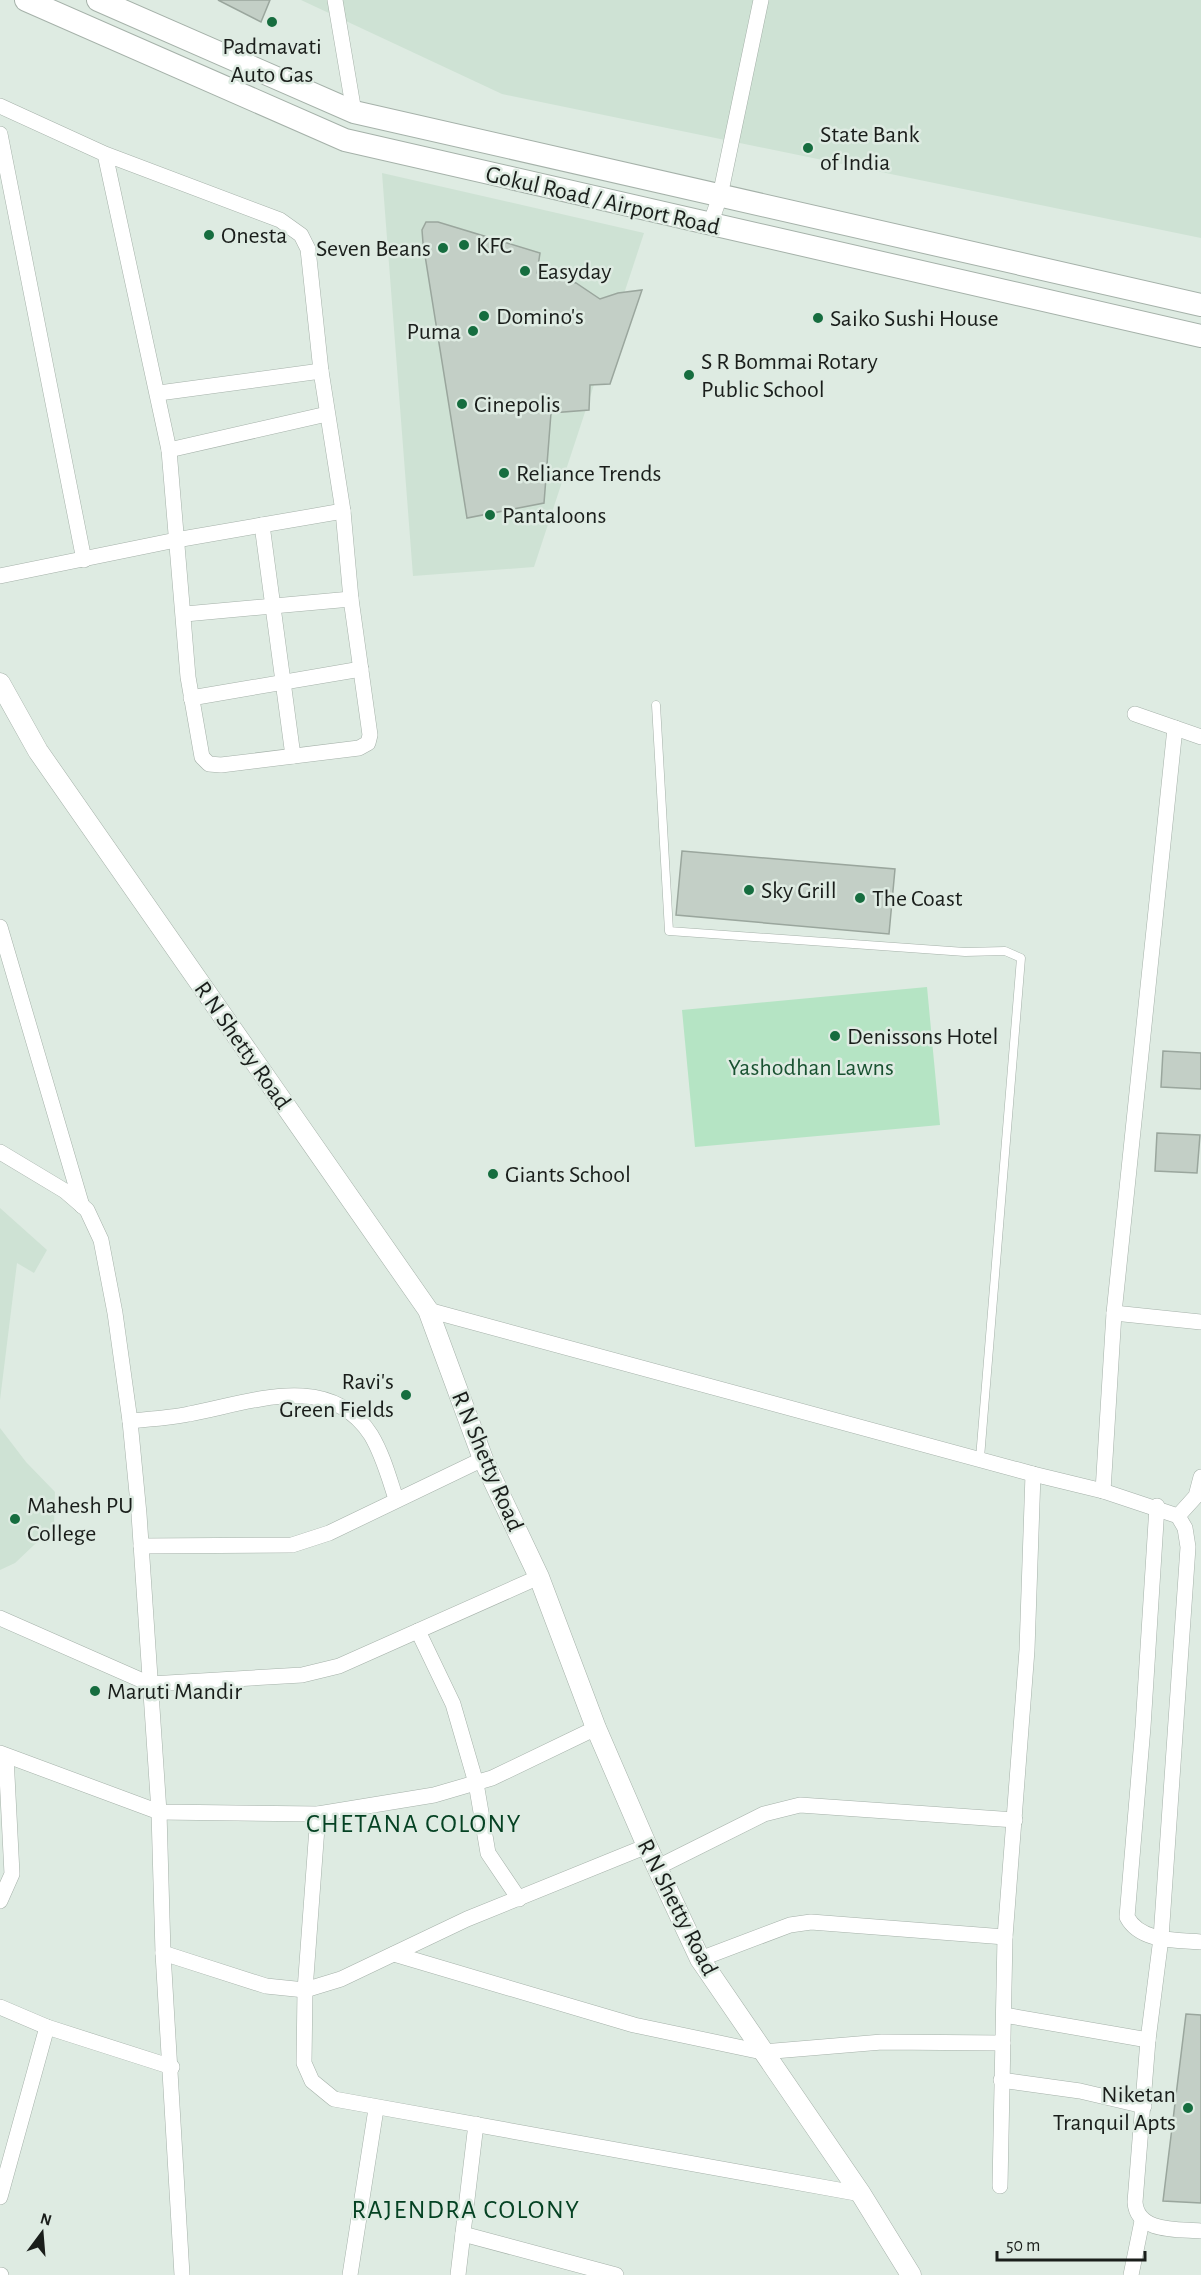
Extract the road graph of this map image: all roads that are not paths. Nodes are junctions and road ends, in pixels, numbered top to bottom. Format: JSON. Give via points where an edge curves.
{"nodes":[{"id":1,"x":26,"y":0,"type":"edge"},
{"id":2,"x":98,"y":0,"type":"edge"},
{"id":3,"x":335,"y":0,"type":"edge"},
{"id":4,"x":761,"y":0,"type":"edge"},
{"id":5,"x":0,"y":106,"type":"edge"},
{"id":6,"x":354,"y":112,"type":"junction"},
{"id":7,"x":0,"y":134,"type":"edge"},
{"id":8,"x":105,"y":154,"type":"junction"},
{"id":9,"x":720,"y":196,"type":"junction"},
{"id":10,"x":710,"y":225,"type":"junction"},
{"id":11,"x":1201,"y":305,"type":"edge"},
{"id":12,"x":1201,"y":336,"type":"edge"},
{"id":13,"x":321,"y":370,"type":"junction"},
{"id":14,"x":159,"y":393,"type":"junction"},
{"id":15,"x":327,"y":414,"type":"junction"},
{"id":16,"x":169,"y":450,"type":"junction"},
{"id":17,"x":343,"y":511,"type":"junction"},
{"id":18,"x":262,"y":525,"type":"junction"},
{"id":19,"x":176,"y":540,"type":"junction"},
{"id":20,"x":84,"y":560,"type":"junction"},
{"id":21,"x":0,"y":576,"type":"edge"},
{"id":22,"x":351,"y":598,"type":"junction"},
{"id":23,"x":273,"y":607,"type":"junction"},
{"id":24,"x":185,"y":614,"type":"junction"},
{"id":25,"x":362,"y":669,"type":"junction"},
{"id":26,"x":284,"y":682,"type":"junction"},
{"id":27,"x":0,"y":683,"type":"edge"},
{"id":28,"x":191,"y":698,"type":"junction"},
{"id":29,"x":656,"y":705,"type":"dead end"},
{"id":30,"x":1136,"y":714,"type":"dead end"},
{"id":31,"x":1175,"y":728,"type":"junction"},
{"id":32,"x":1201,"y":737,"type":"edge"},
{"id":33,"x":293,"y":756,"type":"junction"},
{"id":34,"x":0,"y":927,"type":"edge"},
{"id":35,"x":0,"y":1152,"type":"edge"},
{"id":36,"x":82,"y":1206,"type":"junction"},
{"id":37,"x":428,"y":1310,"type":"junction"},
{"id":38,"x":1114,"y":1312,"type":"junction"},
{"id":39,"x":1201,"y":1322,"type":"edge"},
{"id":40,"x":130,"y":1421,"type":"junction"},
{"id":41,"x":980,"y":1458,"type":"junction"},
{"id":42,"x":483,"y":1459,"type":"junction"},
{"id":43,"x":1033,"y":1474,"type":"junction"},
{"id":44,"x":1201,"y":1477,"type":"edge"},
{"id":45,"x":1103,"y":1491,"type":"junction"},
{"id":46,"x":396,"y":1499,"type":"junction"},
{"id":47,"x":1157,"y":1506,"type":"junction"},
{"id":48,"x":1178,"y":1516,"type":"junction"},
{"id":49,"x":141,"y":1546,"type":"junction"},
{"id":50,"x":539,"y":1577,"type":"junction"},
{"id":51,"x":0,"y":1618,"type":"edge"},
{"id":52,"x":418,"y":1631,"type":"junction"},
{"id":53,"x":150,"y":1684,"type":"junction"},
{"id":54,"x":596,"y":1728,"type":"junction"},
{"id":55,"x":3,"y":1754,"type":"edge"},
{"id":56,"x":477,"y":1783,"type":"junction"},
{"id":57,"x":159,"y":1812,"type":"junction"},
{"id":58,"x":318,"y":1814,"type":"junction"},
{"id":59,"x":1015,"y":1820,"type":"junction"},
{"id":60,"x":647,"y":1846,"type":"junction"},
{"id":61,"x":658,"y":1867,"type":"junction"},
{"id":62,"x":3,"y":1892,"type":"edge"},
{"id":63,"x":519,"y":1899,"type":"junction"},
{"id":64,"x":1005,"y":1937,"type":"junction"},
{"id":65,"x":1161,"y":1938,"type":"junction"},
{"id":66,"x":1201,"y":1942,"type":"edge"},
{"id":67,"x":164,"y":1953,"type":"junction"},
{"id":68,"x":394,"y":1954,"type":"junction"},
{"id":69,"x":700,"y":1959,"type":"junction"},
{"id":70,"x":305,"y":1990,"type":"junction"},
{"id":71,"x":0,"y":2007,"type":"edge"},
{"id":72,"x":1004,"y":2015,"type":"junction"},
{"id":73,"x":47,"y":2026,"type":"junction"},
{"id":74,"x":1148,"y":2040,"type":"junction"},
{"id":75,"x":1002,"y":2043,"type":"junction"},
{"id":76,"x":762,"y":2052,"type":"junction"},
{"id":77,"x":172,"y":2067,"type":"junction"},
{"id":78,"x":1001,"y":2080,"type":"junction"},
{"id":79,"x":1144,"y":2106,"type":"junction"},
{"id":80,"x":376,"y":2109,"type":"junction"},
{"id":81,"x":476,"y":2124,"type":"junction"},
{"id":82,"x":1000,"y":2186,"type":"dead end"},
{"id":83,"x":861,"y":2194,"type":"junction"},
{"id":84,"x":0,"y":2197,"type":"edge"},
{"id":85,"x":1142,"y":2221,"type":"junction"},
{"id":86,"x":1201,"y":2231,"type":"edge"},
{"id":87,"x":463,"y":2234,"type":"junction"},
{"id":88,"x":182,"y":2275,"type":"edge"},
{"id":89,"x":350,"y":2275,"type":"edge"},
{"id":90,"x":458,"y":2275,"type":"edge"},
{"id":91,"x":616,"y":2275,"type":"edge"},
{"id":92,"x":911,"y":2275,"type":"edge"},
{"id":93,"x":1131,"y":2275,"type":"edge"}],
"edges":[{"from":1,"to":10,"type":"main road","name":"Gokul Road / Airport Road","via":[[345,140]]},
{"from":2,"to":6,"type":"main road","name":"Gokul Road / Airport Road"},
{"from":3,"to":6,"type":"street"},
{"from":4,"to":9,"type":"street"},
{"from":5,"to":8,"type":"street"},
{"from":6,"to":9,"type":"main road","name":"Gokul Road / Airport Road"},
{"from":7,"to":20,"type":"street"},
{"from":8,"to":13,"type":"street","via":[[280,220],[301,235],[308,249]]},
{"from":8,"to":14,"type":"street"},
{"from":9,"to":10,"type":"street"},
{"from":9,"to":11,"type":"main road","name":"Gokul Road / Airport Road"},
{"from":10,"to":12,"type":"main road","name":"Gokul Road / Airport Road"},
{"from":13,"to":14,"type":"street"},
{"from":13,"to":15,"type":"street"},
{"from":14,"to":16,"type":"street"},
{"from":15,"to":16,"type":"street"},
{"from":15,"to":17,"type":"street"},
{"from":16,"to":19,"type":"street"},
{"from":17,"to":18,"type":"street"},
{"from":17,"to":22,"type":"street"},
{"from":18,"to":19,"type":"street"},
{"from":18,"to":23,"type":"street"},
{"from":19,"to":20,"type":"street"},
{"from":19,"to":24,"type":"street"},
{"from":20,"to":21,"type":"street"},
{"from":22,"to":23,"type":"street"},
{"from":22,"to":25,"type":"street"},
{"from":23,"to":24,"type":"street"},
{"from":23,"to":26,"type":"street"},
{"from":24,"to":28,"type":"street"},
{"from":25,"to":26,"type":"street"},
{"from":25,"to":33,"type":"street","via":[[368,743],[358,748]]},
{"from":26,"to":28,"type":"street"},
{"from":26,"to":33,"type":"street"},
{"from":27,"to":37,"type":"street","name":"R N Shetty Road","via":[[38,751]]},
{"from":28,"to":33,"type":"street","via":[[199,747],[209,764]]},
{"from":29,"to":41,"type":"lane","via":[[669,932],[965,952],[1005,951],[1021,958]]},
{"from":30,"to":31,"type":"street"},
{"from":31,"to":32,"type":"street"},
{"from":31,"to":38,"type":"street"},
{"from":34,"to":36,"type":"street"},
{"from":35,"to":36,"type":"street","via":[[65,1191]]},
{"from":36,"to":40,"type":"street","via":[[101,1240]]},
{"from":37,"to":41,"type":"street"},
{"from":37,"to":42,"type":"street","name":"R N Shetty Road"},
{"from":38,"to":39,"type":"street"},
{"from":38,"to":45,"type":"street"},
{"from":40,"to":46,"type":"street","via":[[187,1415],[285,1394],[318,1397],[348,1411],[370,1434]]},
{"from":40,"to":49,"type":"street"},
{"from":41,"to":43,"type":"street"},
{"from":42,"to":46,"type":"street"},
{"from":42,"to":50,"type":"street","name":"R N Shetty Road"},
{"from":43,"to":45,"type":"street"},
{"from":43,"to":59,"type":"street","via":[[1028,1650]]},
{"from":44,"to":48,"type":"street","via":[[1196,1496]]},
{"from":45,"to":47,"type":"street"},
{"from":46,"to":49,"type":"street","via":[[329,1533],[292,1545]]},
{"from":47,"to":48,"type":"street"},
{"from":47,"to":65,"type":"street","via":[[1127,1917],[1132,1927]]},
{"from":48,"to":65,"type":"street","via":[[1188,1547]]},
{"from":49,"to":53,"type":"street"},
{"from":50,"to":52,"type":"street"},
{"from":50,"to":54,"type":"street","name":"R N Shetty Road"},
{"from":51,"to":53,"type":"street"},
{"from":52,"to":53,"type":"street","via":[[339,1666],[303,1675]]},
{"from":52,"to":56,"type":"street","via":[[453,1704]]},
{"from":53,"to":57,"type":"street"},
{"from":54,"to":56,"type":"street"},
{"from":54,"to":60,"type":"street","name":"R N Shetty Road"},
{"from":55,"to":57,"type":"street"},
{"from":55,"to":62,"type":"street","via":[[12,1874]]},
{"from":56,"to":58,"type":"street","via":[[434,1795]]},
{"from":56,"to":63,"type":"street","via":[[488,1853]]},
{"from":57,"to":58,"type":"street"},
{"from":57,"to":67,"type":"street"},
{"from":58,"to":70,"type":"street"},
{"from":59,"to":61,"type":"street","via":[[800,1805],[764,1814]]},
{"from":59,"to":64,"type":"street"},
{"from":60,"to":61,"type":"street","name":"R N Shetty Road"},
{"from":60,"to":63,"type":"street"},
{"from":61,"to":69,"type":"street","name":"R N Shetty Road"},
{"from":63,"to":68,"type":"street"},
{"from":64,"to":69,"type":"street","via":[[811,1922],[790,1925]]},
{"from":64,"to":72,"type":"street"},
{"from":65,"to":66,"type":"street"},
{"from":65,"to":74,"type":"street"},
{"from":67,"to":70,"type":"street","via":[[266,1986]]},
{"from":67,"to":77,"type":"street"},
{"from":68,"to":70,"type":"street","via":[[341,1979]]},
{"from":68,"to":76,"type":"street","via":[[634,2025]]},
{"from":69,"to":76,"type":"street","name":"R N Shetty Road"},
{"from":70,"to":80,"type":"street","via":[[304,2063],[312,2081],[334,2099]]},
{"from":71,"to":73,"type":"street"},
{"from":72,"to":74,"type":"street"},
{"from":72,"to":75,"type":"street"},
{"from":73,"to":77,"type":"street"},
{"from":73,"to":84,"type":"street"},
{"from":74,"to":79,"type":"street"},
{"from":75,"to":76,"type":"street","via":[[882,2042]]},
{"from":75,"to":78,"type":"street"},
{"from":76,"to":83,"type":"street","name":"R N Shetty Road"},
{"from":77,"to":88,"type":"street"},
{"from":78,"to":79,"type":"street","via":[[1080,2091]]},
{"from":78,"to":82,"type":"street"},
{"from":79,"to":85,"type":"street","via":[[1135,2202],[1135,2211]]},
{"from":80,"to":81,"type":"street"},
{"from":80,"to":89,"type":"street"},
{"from":81,"to":83,"type":"street"},
{"from":81,"to":87,"type":"street"},
{"from":83,"to":92,"type":"street","name":"R N Shetty Road"},
{"from":85,"to":86,"type":"street"},
{"from":85,"to":93,"type":"street"},
{"from":87,"to":90,"type":"street"},
{"from":87,"to":91,"type":"street"}]}
